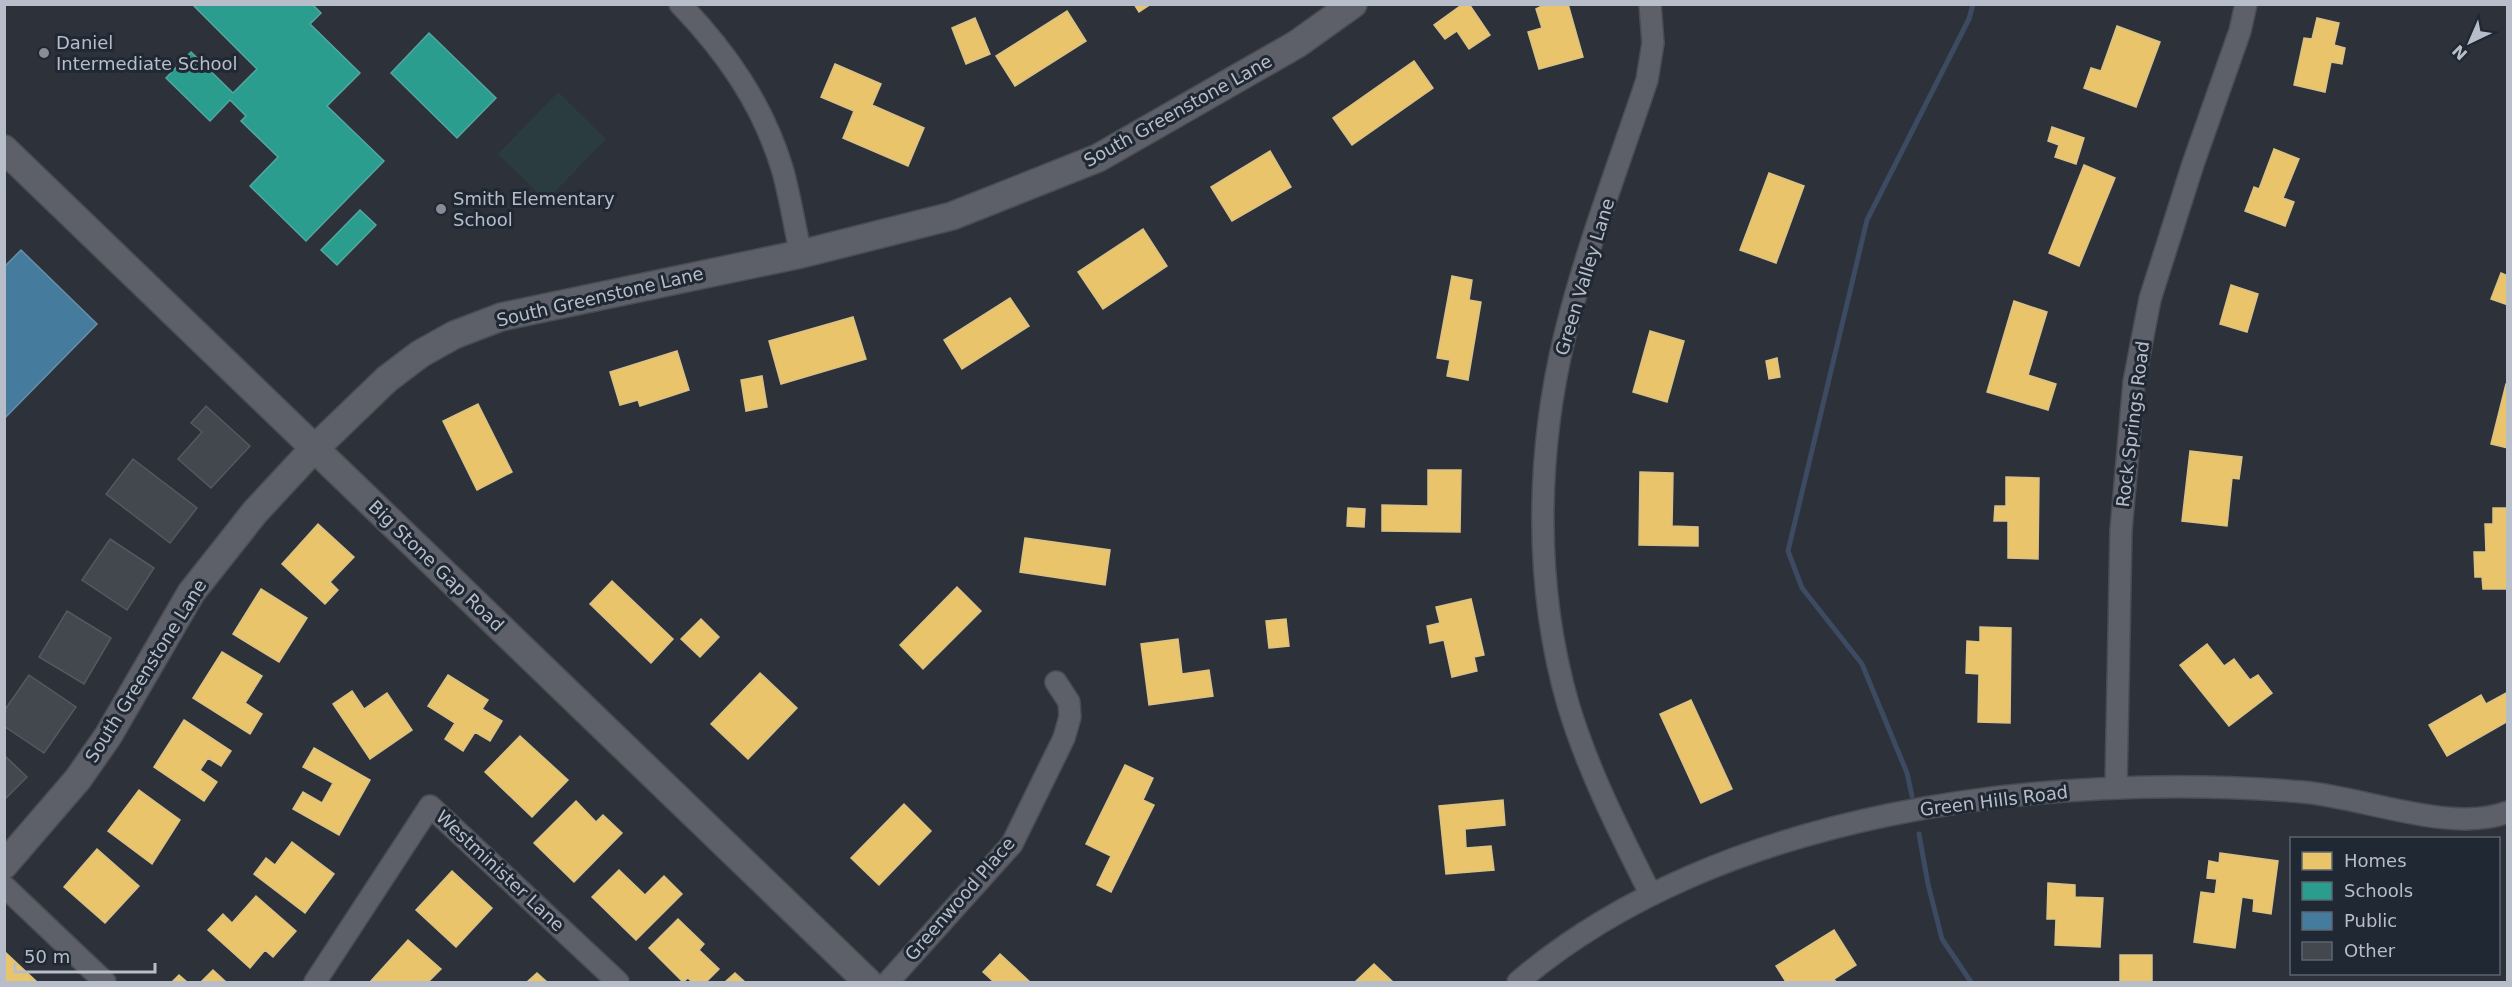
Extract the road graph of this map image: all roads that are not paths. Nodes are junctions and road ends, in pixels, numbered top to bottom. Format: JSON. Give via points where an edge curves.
{"nodes":[{"id":1,"x":680,"y":4,"type":"edge"},
{"id":2,"x":1353,"y":4,"type":"edge"},
{"id":3,"x":1650,"y":4,"type":"edge"},
{"id":4,"x":2246,"y":4,"type":"edge"},
{"id":5,"x":4,"y":149,"type":"edge"},
{"id":6,"x":801,"y":254,"type":"junction"},
{"id":7,"x":315,"y":449,"type":"junction"},
{"id":8,"x":1056,"y":682,"type":"dead end"},
{"id":9,"x":2116,"y":787,"type":"junction"},
{"id":10,"x":2508,"y":812,"type":"edge"},
{"id":11,"x":4,"y":865,"type":"edge"},
{"id":12,"x":4,"y":886,"type":"edge"},
{"id":13,"x":1651,"y":895,"type":"junction"},
{"id":14,"x":105,"y":982,"type":"edge"},
{"id":15,"x":315,"y":982,"type":"edge"},
{"id":16,"x":618,"y":982,"type":"edge"},
{"id":17,"x":868,"y":982,"type":"edge"},
{"id":18,"x":888,"y":982,"type":"edge"},
{"id":19,"x":1518,"y":982,"type":"edge"}],
"edges":[{"from":1,"to":6,"type":"street","via":[[730,60],[751,94],[782,169]]},
{"from":2,"to":6,"type":"street","name":"South Greenstone Lane","via":[[1297,44],[1098,158],[952,216]]},
{"from":3,"to":13,"type":"street","name":"Green Valley Lane","via":[[1653,44],[1647,80],[1564,337],[1549,419],[1543,489],[1548,596],[1568,704],[1607,807]]},
{"from":4,"to":9,"type":"street","name":"Rock Springs Road","via":[[2150,299],[2134,382],[2121,530]]},
{"from":5,"to":7,"type":"street","name":"Big Stone Gap Road"},
{"from":6,"to":7,"type":"street","name":"South Greenstone Lane","via":[[550,305],[501,317],[454,335],[387,379]]},
{"from":7,"to":11,"type":"street","name":"South Greenstone Lane","via":[[255,513],[191,592],[108,736],[78,779]]},
{"from":7,"to":17,"type":"street","name":"Big Stone Gap Road"},
{"from":8,"to":18,"type":"street","name":"Greenwood Place","via":[[1069,702],[1070,717],[1064,738],[1012,844]]},
{"from":9,"to":10,"type":"street","name":"Green Hills Road","via":[[2302,792],[2472,820]]},
{"from":9,"to":13,"type":"street","name":"Green Hills Road","via":[[1857,820],[1761,849]]},
{"from":12,"to":14,"type":"street"},
{"from":13,"to":19,"type":"street","name":"Green Hills Road","via":[[1563,948]]},
{"from":15,"to":16,"type":"street","name":"Westminister Lane","via":[[430,806]]}]}
